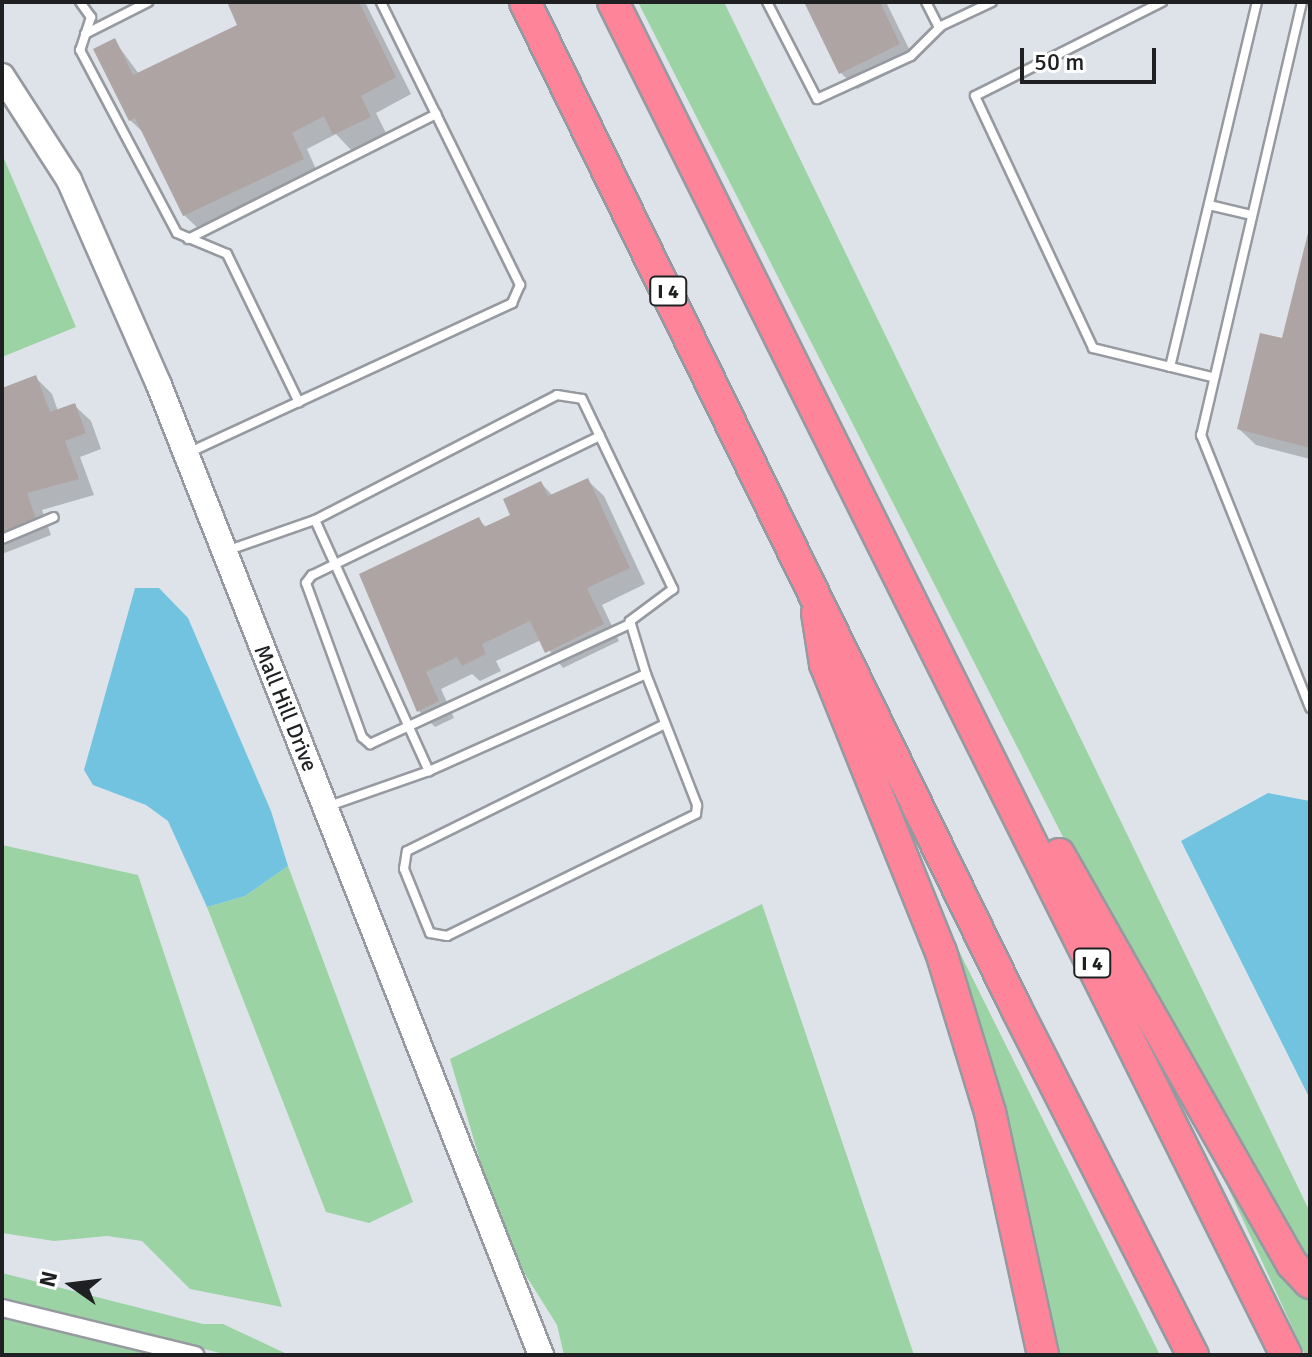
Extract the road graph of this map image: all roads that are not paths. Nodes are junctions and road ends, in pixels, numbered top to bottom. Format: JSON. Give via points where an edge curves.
{"nodes":[{"id":1,"x":80,"y":2,"type":"edge"},
{"id":2,"x":148,"y":2,"type":"edge"},
{"id":3,"x":381,"y":2,"type":"edge"},
{"id":4,"x":525,"y":2,"type":"edge"},
{"id":5,"x":613,"y":2,"type":"edge"},
{"id":6,"x":767,"y":2,"type":"edge"},
{"id":7,"x":926,"y":2,"type":"edge"},
{"id":8,"x":992,"y":2,"type":"edge"},
{"id":9,"x":1162,"y":2,"type":"edge"},
{"id":10,"x":1257,"y":2,"type":"edge"},
{"id":11,"x":1302,"y":2,"type":"edge"},
{"id":12,"x":939,"y":28,"type":"junction"},
{"id":13,"x":84,"y":35,"type":"junction"},
{"id":14,"x":2,"y":76,"type":"edge"},
{"id":15,"x":436,"y":114,"type":"junction"},
{"id":16,"x":1209,"y":205,"type":"junction"},
{"id":17,"x":1251,"y":215,"type":"junction"},
{"id":18,"x":188,"y":239,"type":"junction"},
{"id":19,"x":1170,"y":367,"type":"junction"},
{"id":20,"x":1212,"y":377,"type":"junction"},
{"id":21,"x":299,"y":402,"type":"junction"},
{"id":22,"x":600,"y":436,"type":"junction"},
{"id":23,"x":186,"y":454,"type":"junction"},
{"id":24,"x":54,"y":517,"type":"dead end"},
{"id":25,"x":315,"y":520,"type":"junction"},
{"id":26,"x":2,"y":539,"type":"edge"},
{"id":27,"x":224,"y":552,"type":"junction"},
{"id":28,"x":336,"y":565,"type":"junction"},
{"id":29,"x":898,"y":572,"type":"junction"},
{"id":30,"x":811,"y":580,"type":"junction"},
{"id":31,"x":630,"y":624,"type":"junction"},
{"id":32,"x":646,"y":674,"type":"junction"},
{"id":33,"x":1310,"y":708,"type":"edge"},
{"id":34,"x":663,"y":725,"type":"junction"},
{"id":35,"x":410,"y":729,"type":"junction"},
{"id":36,"x":429,"y":771,"type":"junction"},
{"id":37,"x":325,"y":807,"type":"junction"},
{"id":38,"x":1310,"y":1283,"type":"edge"},
{"id":39,"x":2,"y":1308,"type":"edge"},
{"id":40,"x":195,"y":1355,"type":"edge"},
{"id":41,"x":541,"y":1355,"type":"edge"},
{"id":42,"x":1043,"y":1355,"type":"edge"},
{"id":43,"x":1193,"y":1355,"type":"edge"},
{"id":44,"x":1286,"y":1355,"type":"edge"}],
"edges":[{"from":1,"to":13,"type":"lane","via":[[91,17]]},
{"from":2,"to":13,"type":"lane"},
{"from":3,"to":15,"type":"lane"},
{"from":4,"to":30,"type":"highway","number":"I 4"},
{"from":5,"to":29,"type":"highway","number":"I 4"},
{"from":6,"to":12,"type":"lane","via":[[817,99],[911,56]]},
{"from":7,"to":12,"type":"lane"},
{"from":8,"to":12,"type":"lane"},
{"from":9,"to":19,"type":"lane","via":[[975,96],[1093,348]]},
{"from":10,"to":16,"type":"lane"},
{"from":11,"to":17,"type":"lane"},
{"from":13,"to":18,"type":"lane","via":[[80,50],[177,233]]},
{"from":14,"to":23,"type":"street","name":"Mall Hill Drive","via":[[69,180]]},
{"from":15,"to":18,"type":"lane"},
{"from":15,"to":21,"type":"lane","via":[[520,285],[512,303]]},
{"from":16,"to":17,"type":"lane"},
{"from":16,"to":19,"type":"lane"},
{"from":17,"to":20,"type":"lane"},
{"from":18,"to":21,"type":"lane","via":[[227,254]]},
{"from":19,"to":20,"type":"lane"},
{"from":20,"to":33,"type":"lane","via":[[1201,435]]},
{"from":21,"to":23,"type":"lane"},
{"from":22,"to":25,"type":"lane","via":[[582,399],[557,395]]},
{"from":22,"to":28,"type":"lane"},
{"from":22,"to":31,"type":"lane","via":[[673,589]]},
{"from":23,"to":27,"type":"street","name":"Mall Hill Drive"},
{"from":24,"to":26,"type":"lane"},
{"from":25,"to":27,"type":"lane"},
{"from":25,"to":28,"type":"lane"},
{"from":27,"to":37,"type":"street","name":"Mall Hill Drive"},
{"from":28,"to":35,"type":"lane"},
{"from":28,"to":35,"type":"lane","via":[[306,583],[362,737],[375,743]]},
{"from":29,"to":38,"type":"highway","via":[[1292,1264]]},
{"from":29,"to":44,"type":"highway","number":"I 4"},
{"from":30,"to":42,"type":"highway","via":[[825,664],[941,952],[990,1112]]},
{"from":30,"to":43,"type":"highway","number":"I 4","via":[[1016,1008]]},
{"from":31,"to":32,"type":"lane"},
{"from":31,"to":35,"type":"lane"},
{"from":32,"to":34,"type":"lane"},
{"from":32,"to":36,"type":"lane"},
{"from":34,"to":34,"type":"lane","via":[[697,805],[696,814],[447,936],[430,933],[404,869],[407,851]]},
{"from":35,"to":36,"type":"lane"},
{"from":36,"to":37,"type":"lane"},
{"from":37,"to":41,"type":"street","name":"Mall Hill Drive"},
{"from":39,"to":40,"type":"street"}]}
